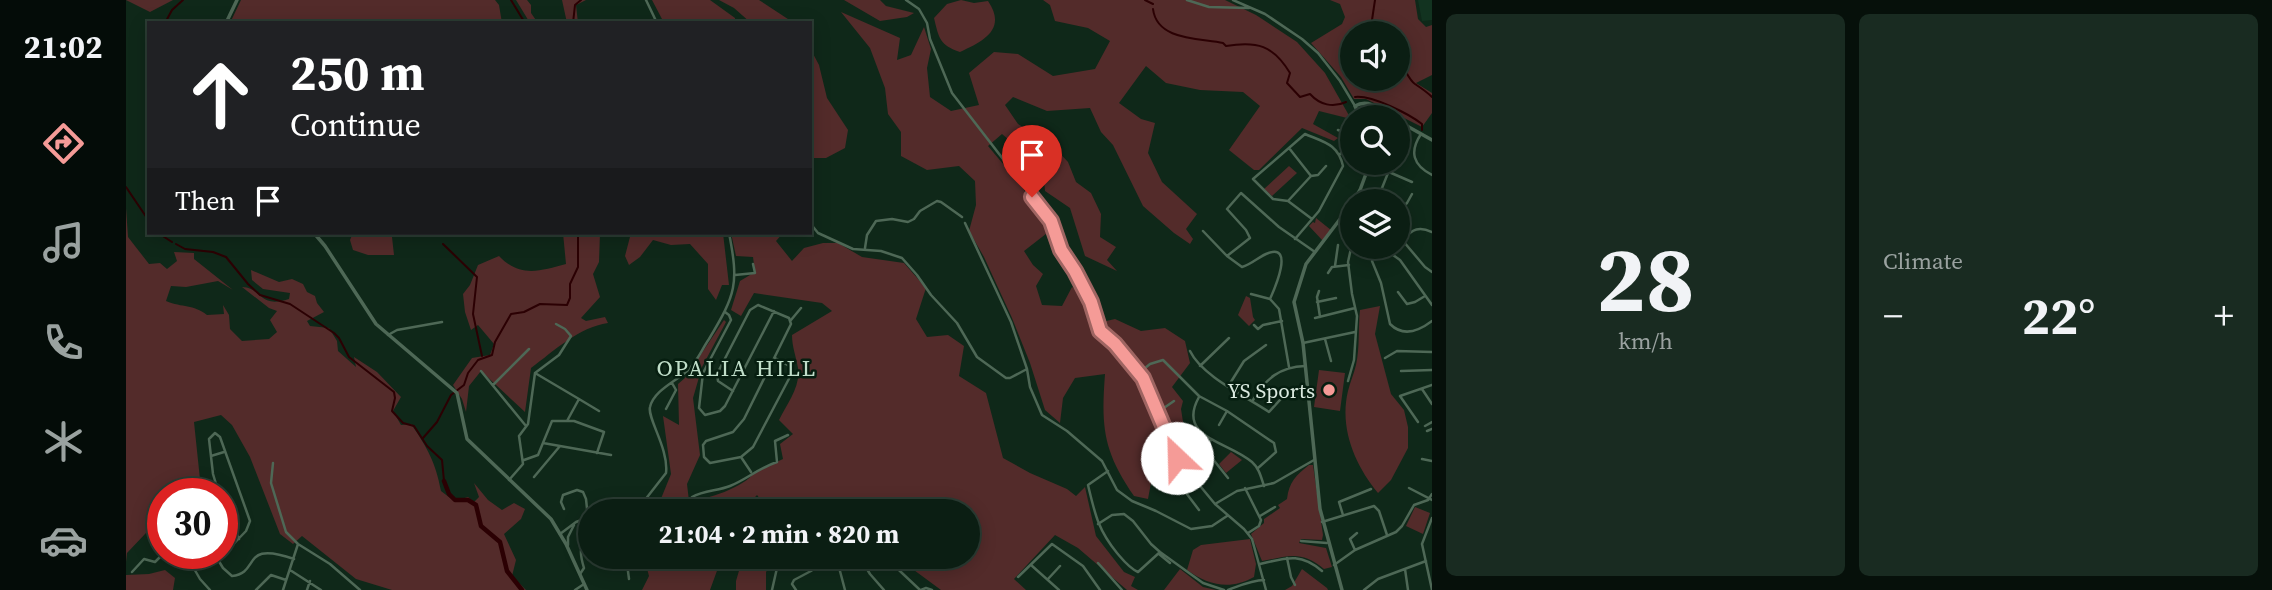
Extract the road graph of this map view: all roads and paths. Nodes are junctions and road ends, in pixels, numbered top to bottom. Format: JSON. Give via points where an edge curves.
{"nodes":[{"id":1,"x":237,"y":0,"type":"edge"},
{"id":2,"x":646,"y":0,"type":"edge"},
{"id":3,"x":906,"y":0,"type":"edge"},
{"id":4,"x":1187,"y":0,"type":"edge"},
{"id":5,"x":1233,"y":0,"type":"edge"},
{"id":6,"x":1249,"y":8,"type":"junction"},
{"id":7,"x":227,"y":21,"type":"edge"},
{"id":8,"x":656,"y":21,"type":"edge"},
{"id":9,"x":1354,"y":105,"type":"edge"},
{"id":10,"x":1410,"y":128,"type":"edge"},
{"id":11,"x":1421,"y":134,"type":"junction"},
{"id":12,"x":1432,"y":140,"type":"edge"},
{"id":13,"x":1288,"y":148,"type":"junction"},
{"id":14,"x":1340,"y":154,"type":"edge"},
{"id":15,"x":1326,"y":166,"type":"dead end"},
{"id":16,"x":1340,"y":172,"type":"edge"},
{"id":17,"x":1396,"y":175,"type":"edge"},
{"id":18,"x":1432,"y":175,"type":"edge"},
{"id":19,"x":1311,"y":176,"type":"junction"},
{"id":20,"x":1412,"y":182,"type":"dead end"},
{"id":21,"x":1412,"y":194,"type":"dead end"},
{"id":22,"x":1410,"y":198,"type":"edge"},
{"id":23,"x":1288,"y":201,"type":"junction"},
{"id":24,"x":961,"y":217,"type":"dead end"},
{"id":25,"x":1312,"y":219,"type":"junction"},
{"id":26,"x":1340,"y":222,"type":"edge"},
{"id":27,"x":965,"y":223,"type":"dead end"},
{"id":28,"x":812,"y":226,"type":"edge"},
{"id":29,"x":1203,"y":231,"type":"dead end"},
{"id":30,"x":1410,"y":231,"type":"edge"},
{"id":31,"x":1432,"y":232,"type":"edge"},
{"id":32,"x":316,"y":235,"type":"edge"},
{"id":33,"x":729,"y":235,"type":"edge"},
{"id":34,"x":1295,"y":239,"type":"junction"},
{"id":35,"x":1338,"y":245,"type":"dead end"},
{"id":36,"x":865,"y":248,"type":"junction"},
{"id":37,"x":1410,"y":248,"type":"edge"},
{"id":38,"x":1315,"y":252,"type":"junction"},
{"id":39,"x":1227,"y":256,"type":"junction"},
{"id":40,"x":1350,"y":259,"type":"edge"},
{"id":41,"x":753,"y":264,"type":"dead end"},
{"id":42,"x":1349,"y":265,"type":"junction"},
{"id":43,"x":1335,"y":266,"type":"junction"},
{"id":44,"x":1432,"y":272,"type":"edge"},
{"id":45,"x":1328,"y":273,"type":"dead end"},
{"id":46,"x":735,"y":275,"type":"junction"},
{"id":47,"x":1319,"y":291,"type":"dead end"},
{"id":48,"x":1398,"y":292,"type":"dead end"},
{"id":49,"x":1251,"y":294,"type":"dead end"},
{"id":50,"x":1425,"y":296,"type":"junction"},
{"id":51,"x":1336,"y":298,"type":"dead end"},
{"id":52,"x":1270,"y":299,"type":"junction"},
{"id":53,"x":1317,"y":302,"type":"junction"},
{"id":54,"x":1432,"y":305,"type":"edge"},
{"id":55,"x":801,"y":308,"type":"dead end"},
{"id":56,"x":1356,"y":309,"type":"junction"},
{"id":57,"x":774,"y":311,"type":"junction"},
{"id":58,"x":725,"y":312,"type":"junction"},
{"id":59,"x":791,"y":320,"type":"junction"},
{"id":60,"x":442,"y":321,"type":"dead end"},
{"id":61,"x":1282,"y":321,"type":"junction"},
{"id":62,"x":1432,"y":321,"type":"edge"},
{"id":63,"x":556,"y":324,"type":"dead end"},
{"id":64,"x":1254,"y":325,"type":"dead end"},
{"id":65,"x":1356,"y":332,"type":"junction"},
{"id":66,"x":388,"y":335,"type":"junction"},
{"id":67,"x":1229,"y":338,"type":"dead end"},
{"id":68,"x":1325,"y":339,"type":"junction"},
{"id":69,"x":1303,"y":343,"type":"junction"},
{"id":70,"x":1266,"y":345,"type":"dead end"},
{"id":71,"x":529,"y":349,"type":"dead end"},
{"id":72,"x":1190,"y":351,"type":"dead end"},
{"id":73,"x":1432,"y":352,"type":"edge"},
{"id":74,"x":775,"y":358,"type":"junction"},
{"id":75,"x":1385,"y":358,"type":"dead end"},
{"id":76,"x":1331,"y":361,"type":"dead end"},
{"id":77,"x":1200,"y":366,"type":"junction"},
{"id":78,"x":1305,"y":366,"type":"junction"},
{"id":79,"x":1289,"y":367,"type":"junction"},
{"id":80,"x":1027,"y":369,"type":"junction"},
{"id":81,"x":481,"y":370,"type":"dead end"},
{"id":82,"x":1432,"y":370,"type":"edge"},
{"id":83,"x":1401,"y":371,"type":"dead end"},
{"id":84,"x":535,"y":373,"type":"junction"},
{"id":85,"x":1139,"y":373,"type":"junction"},
{"id":86,"x":1348,"y":381,"type":"dead end"},
{"id":87,"x":672,"y":383,"type":"junction"},
{"id":88,"x":493,"y":385,"type":"junction"},
{"id":89,"x":1229,"y":385,"type":"junction"},
{"id":90,"x":1432,"y":385,"type":"edge"},
{"id":91,"x":1422,"y":389,"type":"junction"},
{"id":92,"x":1289,"y":390,"type":"dead end"},
{"id":93,"x":733,"y":391,"type":"junction"},
{"id":94,"x":1199,"y":396,"type":"junction"},
{"id":95,"x":579,"y":399,"type":"junction"},
{"id":96,"x":1174,"y":401,"type":"dead end"},
{"id":97,"x":1252,"y":401,"type":"junction"},
{"id":98,"x":1432,"y":404,"type":"edge"},
{"id":99,"x":666,"y":410,"type":"dead end"},
{"id":100,"x":599,"y":411,"type":"dead end"},
{"id":101,"x":1227,"y":411,"type":"junction"},
{"id":102,"x":1158,"y":412,"type":"junction"},
{"id":103,"x":566,"y":421,"type":"junction"},
{"id":104,"x":1418,"y":422,"type":"dead end"},
{"id":105,"x":1432,"y":422,"type":"edge"},
{"id":106,"x":1219,"y":425,"type":"dead end"},
{"id":107,"x":526,"y":426,"type":"junction"},
{"id":108,"x":1425,"y":426,"type":"dead end"},
{"id":109,"x":1432,"y":429,"type":"edge"},
{"id":110,"x":1427,"y":431,"type":"dead end"},
{"id":111,"x":789,"y":435,"type":"dead end"},
{"id":112,"x":1212,"y":439,"type":"junction"},
{"id":113,"x":543,"y":443,"type":"junction"},
{"id":114,"x":560,"y":446,"type":"junction"},
{"id":115,"x":226,"y":452,"type":"junction"},
{"id":116,"x":597,"y":453,"type":"junction"},
{"id":117,"x":211,"y":456,"type":"junction"},
{"id":118,"x":611,"y":456,"type":"dead end"},
{"id":119,"x":741,"y":457,"type":"junction"},
{"id":120,"x":1177,"y":458,"type":"junction"},
{"id":121,"x":1422,"y":459,"type":"dead end"},
{"id":122,"x":523,"y":460,"type":"junction"},
{"id":123,"x":1314,"y":460,"type":"junction"},
{"id":124,"x":1432,"y":461,"type":"edge"},
{"id":125,"x":273,"y":463,"type":"dead end"},
{"id":126,"x":1258,"y":468,"type":"junction"},
{"id":127,"x":1108,"y":471,"type":"junction"},
{"id":128,"x":751,"y":472,"type":"junction"},
{"id":129,"x":534,"y":477,"type":"dead end"},
{"id":130,"x":216,"y":478,"type":"edge"},
{"id":131,"x":1228,"y":478,"type":"dead end"},
{"id":132,"x":509,"y":480,"type":"junction"},
{"id":133,"x":1264,"y":486,"type":"junction"},
{"id":134,"x":1245,"y":488,"type":"junction"},
{"id":135,"x":1409,"y":488,"type":"dead end"},
{"id":136,"x":1371,"y":489,"type":"dead end"},
{"id":137,"x":1432,"y":494,"type":"edge"},
{"id":138,"x":692,"y":498,"type":"dead end"},
{"id":139,"x":586,"y":499,"type":"edge"},
{"id":140,"x":646,"y":499,"type":"edge"},
{"id":141,"x":1431,"y":499,"type":"edge"},
{"id":142,"x":1215,"y":504,"type":"junction"},
{"id":143,"x":1275,"y":506,"type":"dead end"},
{"id":144,"x":564,"y":509,"type":"dead end"},
{"id":145,"x":1199,"y":510,"type":"dead end"},
{"id":146,"x":1343,"y":515,"type":"junction"},
{"id":147,"x":1227,"y":516,"type":"junction"},
{"id":148,"x":1260,"y":516,"type":"junction"},
{"id":149,"x":1432,"y":518,"type":"edge"},
{"id":150,"x":1322,"y":522,"type":"junction"},
{"id":151,"x":576,"y":523,"type":"joint"},
{"id":152,"x":1098,"y":525,"type":"junction"},
{"id":153,"x":1248,"y":533,"type":"junction"},
{"id":154,"x":1357,"y":533,"type":"dead end"},
{"id":155,"x":560,"y":534,"type":"junction"},
{"id":156,"x":1387,"y":536,"type":"junction"},
{"id":157,"x":239,"y":539,"type":"edge"},
{"id":158,"x":1301,"y":541,"type":"dead end"},
{"id":159,"x":1327,"y":543,"type":"junction"},
{"id":160,"x":298,"y":544,"type":"junction"},
{"id":161,"x":568,"y":548,"type":"junction"},
{"id":162,"x":1355,"y":550,"type":"junction"},
{"id":163,"x":1160,"y":553,"type":"junction"},
{"id":164,"x":1287,"y":558,"type":"junction"},
{"id":165,"x":294,"y":559,"type":"junction"},
{"id":166,"x":147,"y":560,"type":"edge"},
{"id":167,"x":1426,"y":561,"type":"junction"},
{"id":168,"x":1098,"y":563,"type":"dead end"},
{"id":169,"x":1170,"y":563,"type":"dead end"},
{"id":170,"x":1260,"y":564,"type":"junction"},
{"id":171,"x":1031,"y":565,"type":"junction"},
{"id":172,"x":1334,"y":565,"type":"junction"},
{"id":173,"x":1060,"y":566,"type":"dead end"},
{"id":174,"x":194,"y":569,"type":"edge"},
{"id":175,"x":224,"y":569,"type":"edge"},
{"id":176,"x":583,"y":569,"type":"edge"},
{"id":177,"x":628,"y":569,"type":"edge"},
{"id":178,"x":776,"y":569,"type":"edge"},
{"id":179,"x":813,"y":569,"type":"edge"},
{"id":180,"x":839,"y":569,"type":"edge"},
{"id":181,"x":867,"y":569,"type":"edge"},
{"id":182,"x":898,"y":569,"type":"edge"},
{"id":183,"x":1405,"y":569,"type":"junction"},
{"id":184,"x":290,"y":570,"type":"junction"},
{"id":185,"x":1322,"y":571,"type":"dead end"},
{"id":186,"x":132,"y":572,"type":"dead end"},
{"id":187,"x":580,"y":574,"type":"junction"},
{"id":188,"x":1018,"y":577,"type":"dead end"},
{"id":189,"x":629,"y":579,"type":"dead end"},
{"id":190,"x":1048,"y":579,"type":"junction"},
{"id":191,"x":286,"y":580,"type":"junction"},
{"id":192,"x":1264,"y":580,"type":"junction"},
{"id":193,"x":310,"y":581,"type":"junction"},
{"id":194,"x":584,"y":584,"type":"junction"},
{"id":195,"x":1295,"y":585,"type":"dead end"},
{"id":196,"x":1369,"y":588,"type":"edge"},
{"id":197,"x":210,"y":590,"type":"edge"},
{"id":198,"x":256,"y":590,"type":"edge"},
{"id":199,"x":283,"y":590,"type":"edge"},
{"id":200,"x":307,"y":590,"type":"edge"},
{"id":201,"x":321,"y":590,"type":"edge"},
{"id":202,"x":360,"y":590,"type":"edge"},
{"id":203,"x":575,"y":590,"type":"edge"},
{"id":204,"x":587,"y":590,"type":"edge"},
{"id":205,"x":772,"y":590,"type":"edge"},
{"id":206,"x":796,"y":590,"type":"edge"},
{"id":207,"x":845,"y":590,"type":"edge"},
{"id":208,"x":884,"y":590,"type":"edge"},
{"id":209,"x":920,"y":590,"type":"edge"},
{"id":210,"x":932,"y":590,"type":"edge"},
{"id":211,"x":1059,"y":590,"type":"edge"},
{"id":212,"x":1100,"y":590,"type":"edge"},
{"id":213,"x":1122,"y":590,"type":"edge"},
{"id":214,"x":1226,"y":590,"type":"edge"},
{"id":215,"x":1266,"y":590,"type":"edge"},
{"id":216,"x":1342,"y":590,"type":"edge"},
{"id":217,"x":1364,"y":590,"type":"edge"},
{"id":218,"x":1408,"y":590,"type":"edge"},
{"id":219,"x":1432,"y":590,"type":"edge"}],
"edges":[{"from":1,"to":7,"type":"street"},
{"from":2,"to":8,"type":"street"},
{"from":3,"to":85,"type":"street","via":[[919,9],[927,23],[952,93],[1051,221],[1061,250],[1091,302],[1100,331]]},
{"from":4,"to":6,"type":"street","via":[[1209,7]]},
{"from":5,"to":6,"type":"street"},
{"from":6,"to":9,"type":"street","via":[[1265,14],[1318,53]]},
{"from":10,"to":11,"type":"street"},
{"from":11,"to":12,"type":"street"},
{"from":11,"to":18,"type":"street","via":[[1414,157],[1418,166]]},
{"from":13,"to":14,"type":"street","via":[[1305,134]]},
{"from":13,"to":19,"type":"street"},
{"from":13,"to":23,"type":"street","via":[[1254,180],[1273,199]]},
{"from":15,"to":19,"type":"street"},
{"from":16,"to":25,"type":"street"},
{"from":17,"to":20,"type":"street"},
{"from":19,"to":23,"type":"street"},
{"from":21,"to":22,"type":"street"},
{"from":23,"to":25,"type":"street"},
{"from":24,"to":36,"type":"street","via":[[937,201],[908,222],[876,221]]},
{"from":25,"to":34,"type":"street"},
{"from":26,"to":38,"type":"street"},
{"from":27,"to":80,"type":"street","via":[[1011,322]]},
{"from":28,"to":36,"type":"street","via":[[828,238]]},
{"from":29,"to":39,"type":"street"},
{"from":30,"to":31,"type":"street"},
{"from":32,"to":66,"type":"street"},
{"from":33,"to":46,"type":"street"},
{"from":34,"to":38,"type":"street"},
{"from":34,"to":39,"type":"street","via":[[1241,193],[1227,210],[1250,238]]},
{"from":35,"to":43,"type":"street"},
{"from":36,"to":80,"type":"street","via":[[902,258],[957,323],[977,357],[1010,378]]},
{"from":37,"to":44,"type":"street"},
{"from":38,"to":69,"type":"street","via":[[1301,275],[1294,302]]},
{"from":39,"to":52,"type":"street","via":[[1242,267],[1267,253],[1279,254],[1282,266]]},
{"from":40,"to":42,"type":"street"},
{"from":41,"to":46,"type":"street","via":[[755,273]]},
{"from":42,"to":43,"type":"street"},
{"from":42,"to":56,"type":"street"},
{"from":43,"to":45,"type":"street"},
{"from":46,"to":58,"type":"street"},
{"from":47,"to":53,"type":"street"},
{"from":48,"to":50,"type":"street","via":[[1407,304]]},
{"from":49,"to":52,"type":"street"},
{"from":50,"to":54,"type":"street"},
{"from":50,"to":62,"type":"street","via":[[1391,252],[1376,252],[1372,261],[1390,324],[1403,332]]},
{"from":51,"to":53,"type":"street"},
{"from":52,"to":61,"type":"street"},
{"from":53,"to":56,"type":"street","via":[[1318,318]]},
{"from":55,"to":59,"type":"street"},
{"from":56,"to":65,"type":"street"},
{"from":57,"to":59,"type":"street"},
{"from":57,"to":93,"type":"street"},
{"from":57,"to":93,"type":"street","via":[[764,305],[753,306],[717,374],[718,381]]},
{"from":58,"to":87,"type":"street","via":[[690,369]]},
{"from":58,"to":93,"type":"street","via":[[731,320],[703,373],[699,408],[712,415]]},
{"from":59,"to":74,"type":"street"},
{"from":60,"to":66,"type":"street"},
{"from":61,"to":64,"type":"street","via":[[1258,329]]},
{"from":61,"to":79,"type":"street"},
{"from":63,"to":84,"type":"street","via":[[571,336],[559,355]]},
{"from":65,"to":68,"type":"street"},
{"from":65,"to":86,"type":"street"},
{"from":66,"to":132,"type":"street","via":[[455,391],[467,439]]},
{"from":67,"to":77,"type":"street"},
{"from":68,"to":69,"type":"street"},
{"from":68,"to":76,"type":"street"},
{"from":69,"to":78,"type":"street"},
{"from":70,"to":89,"type":"street","via":[[1244,361]]},
{"from":71,"to":88,"type":"street"},
{"from":72,"to":77,"type":"street"},
{"from":73,"to":75,"type":"street","via":[[1397,351]]},
{"from":74,"to":119,"type":"street","via":[[791,367],[792,373],[760,436]]},
{"from":74,"to":119,"type":"street","via":[[744,419],[733,432],[703,445],[710,463]]},
{"from":77,"to":89,"type":"street"},
{"from":78,"to":79,"type":"street"},
{"from":78,"to":123,"type":"street"},
{"from":79,"to":97,"type":"street","via":[[1268,378]]},
{"from":80,"to":127,"type":"street","via":[[1042,415],[1097,456]]},
{"from":81,"to":88,"type":"street"},
{"from":82,"to":83,"type":"street"},
{"from":84,"to":95,"type":"street"},
{"from":84,"to":107,"type":"street"},
{"from":85,"to":94,"type":"street","via":[[1163,360]]},
{"from":85,"to":102,"type":"street"},
{"from":87,"to":99,"type":"street","via":[[676,390]]},
{"from":87,"to":140,"type":"street","via":[[656,395],[649,408],[664,448],[667,472]]},
{"from":88,"to":107,"type":"street"},
{"from":89,"to":97,"type":"street"},
{"from":90,"to":91,"type":"street"},
{"from":91,"to":98,"type":"street"},
{"from":91,"to":104,"type":"street","via":[[1400,396]]},
{"from":92,"to":97,"type":"street","via":[[1269,412]]},
{"from":94,"to":101,"type":"street"},
{"from":94,"to":112,"type":"street","via":[[1192,419]]},
{"from":95,"to":100,"type":"street"},
{"from":95,"to":103,"type":"street"},
{"from":96,"to":102,"type":"street"},
{"from":101,"to":106,"type":"street"},
{"from":101,"to":126,"type":"street","via":[[1276,446],[1274,455]]},
{"from":102,"to":120,"type":"street"},
{"from":103,"to":113,"type":"street","via":[[552,421]]},
{"from":103,"to":116,"type":"street","via":[[604,432]]},
{"from":105,"to":108,"type":"street"},
{"from":107,"to":122,"type":"street","via":[[519,438]]},
{"from":109,"to":110,"type":"street"},
{"from":111,"to":128,"type":"street","via":[[775,441],[777,462]]},
{"from":112,"to":126,"type":"street"},
{"from":112,"to":131,"type":"street","via":[[1208,453]]},
{"from":113,"to":114,"type":"street"},
{"from":113,"to":122,"type":"street","via":[[538,455]]},
{"from":114,"to":116,"type":"street"},
{"from":114,"to":129,"type":"street"},
{"from":115,"to":117,"type":"street"},
{"from":115,"to":117,"type":"street","via":[[215,433],[209,439]]},
{"from":115,"to":157,"type":"street","via":[[250,521]]},
{"from":116,"to":118,"type":"street"},
{"from":117,"to":130,"type":"street"},
{"from":119,"to":128,"type":"street"},
{"from":120,"to":142,"type":"street"},
{"from":120,"to":145,"type":"street","via":[[1168,469]]},
{"from":121,"to":124,"type":"street"},
{"from":122,"to":132,"type":"street"},
{"from":123,"to":133,"type":"street"},
{"from":123,"to":150,"type":"street"},
{"from":125,"to":160,"type":"street","via":[[275,501],[286,532]]},
{"from":126,"to":133,"type":"street"},
{"from":127,"to":147,"type":"street","via":[[1117,490],[1127,498],[1183,527],[1207,528]]},
{"from":127,"to":152,"type":"street","via":[[1088,485]]},
{"from":128,"to":138,"type":"street","via":[[733,485]]},
{"from":132,"to":155,"type":"street","via":[[541,508]]},
{"from":133,"to":134,"type":"street"},
{"from":134,"to":142,"type":"street"},
{"from":134,"to":148,"type":"street"},
{"from":135,"to":141,"type":"street"},
{"from":136,"to":146,"type":"street","via":[[1339,502]]},
{"from":137,"to":141,"type":"street"},
{"from":139,"to":144,"type":"street","via":[[577,490],[563,495]]},
{"from":141,"to":156,"type":"street","via":[[1413,505],[1402,526]]},
{"from":142,"to":147,"type":"street"},
{"from":143,"to":148,"type":"street"},
{"from":146,"to":150,"type":"street"},
{"from":146,"to":156,"type":"street","via":[[1377,508]]},
{"from":147,"to":153,"type":"street"},
{"from":148,"to":153,"type":"street","via":[[1259,526]]},
{"from":149,"to":167,"type":"street","via":[[1422,544]]},
{"from":150,"to":159,"type":"street"},
{"from":151,"to":155,"type":"street"},
{"from":151,"to":161,"type":"street"},
{"from":152,"to":163,"type":"street","via":[[1112,515],[1124,514]]},
{"from":152,"to":163,"type":"street","via":[[1138,572]]},
{"from":153,"to":170,"type":"street"},
{"from":154,"to":162,"type":"street","via":[[1350,539]]},
{"from":155,"to":161,"type":"street"},
{"from":156,"to":162,"type":"street"},
{"from":158,"to":159,"type":"street"},
{"from":159,"to":172,"type":"street"},
{"from":160,"to":165,"type":"street"},
{"from":160,"to":202,"type":"street"},
{"from":161,"to":187,"type":"street"},
{"from":162,"to":172,"type":"street"},
{"from":163,"to":169,"type":"street"},
{"from":163,"to":214,"type":"street","via":[[1203,583]]},
{"from":164,"to":170,"type":"street"},
{"from":164,"to":185,"type":"street","via":[[1310,560]]},
{"from":164,"to":195,"type":"street"},
{"from":165,"to":175,"type":"street","via":[[264,553],[252,559],[243,572],[232,576]]},
{"from":165,"to":184,"type":"street"},
{"from":166,"to":186,"type":"street"},
{"from":167,"to":183,"type":"street"},
{"from":167,"to":219,"type":"street"},
{"from":168,"to":213,"type":"street"},
{"from":170,"to":192,"type":"street"},
{"from":171,"to":188,"type":"street"},
{"from":171,"to":190,"type":"street"},
{"from":171,"to":212,"type":"street","via":[[1055,544],[1083,566]]},
{"from":172,"to":216,"type":"street"},
{"from":173,"to":190,"type":"street"},
{"from":174,"to":197,"type":"street"},
{"from":176,"to":187,"type":"street"},
{"from":177,"to":189,"type":"street"},
{"from":178,"to":205,"type":"street"},
{"from":179,"to":206,"type":"street","via":[[794,580]]},
{"from":180,"to":207,"type":"street"},
{"from":181,"to":208,"type":"street"},
{"from":182,"to":209,"type":"street"},
{"from":183,"to":196,"type":"street","via":[[1378,579]]},
{"from":183,"to":218,"type":"street"},
{"from":184,"to":191,"type":"street"},
{"from":184,"to":193,"type":"street"},
{"from":187,"to":194,"type":"street"},
{"from":190,"to":211,"type":"street"},
{"from":191,"to":198,"type":"street","via":[[271,575]]},
{"from":191,"to":199,"type":"street"},
{"from":192,"to":214,"type":"street"},
{"from":192,"to":215,"type":"street"},
{"from":193,"to":200,"type":"street"},
{"from":193,"to":201,"type":"street"},
{"from":194,"to":203,"type":"street"},
{"from":194,"to":204,"type":"street"},
{"from":196,"to":217,"type":"street"},
{"from":209,"to":210,"type":"street"}]}
